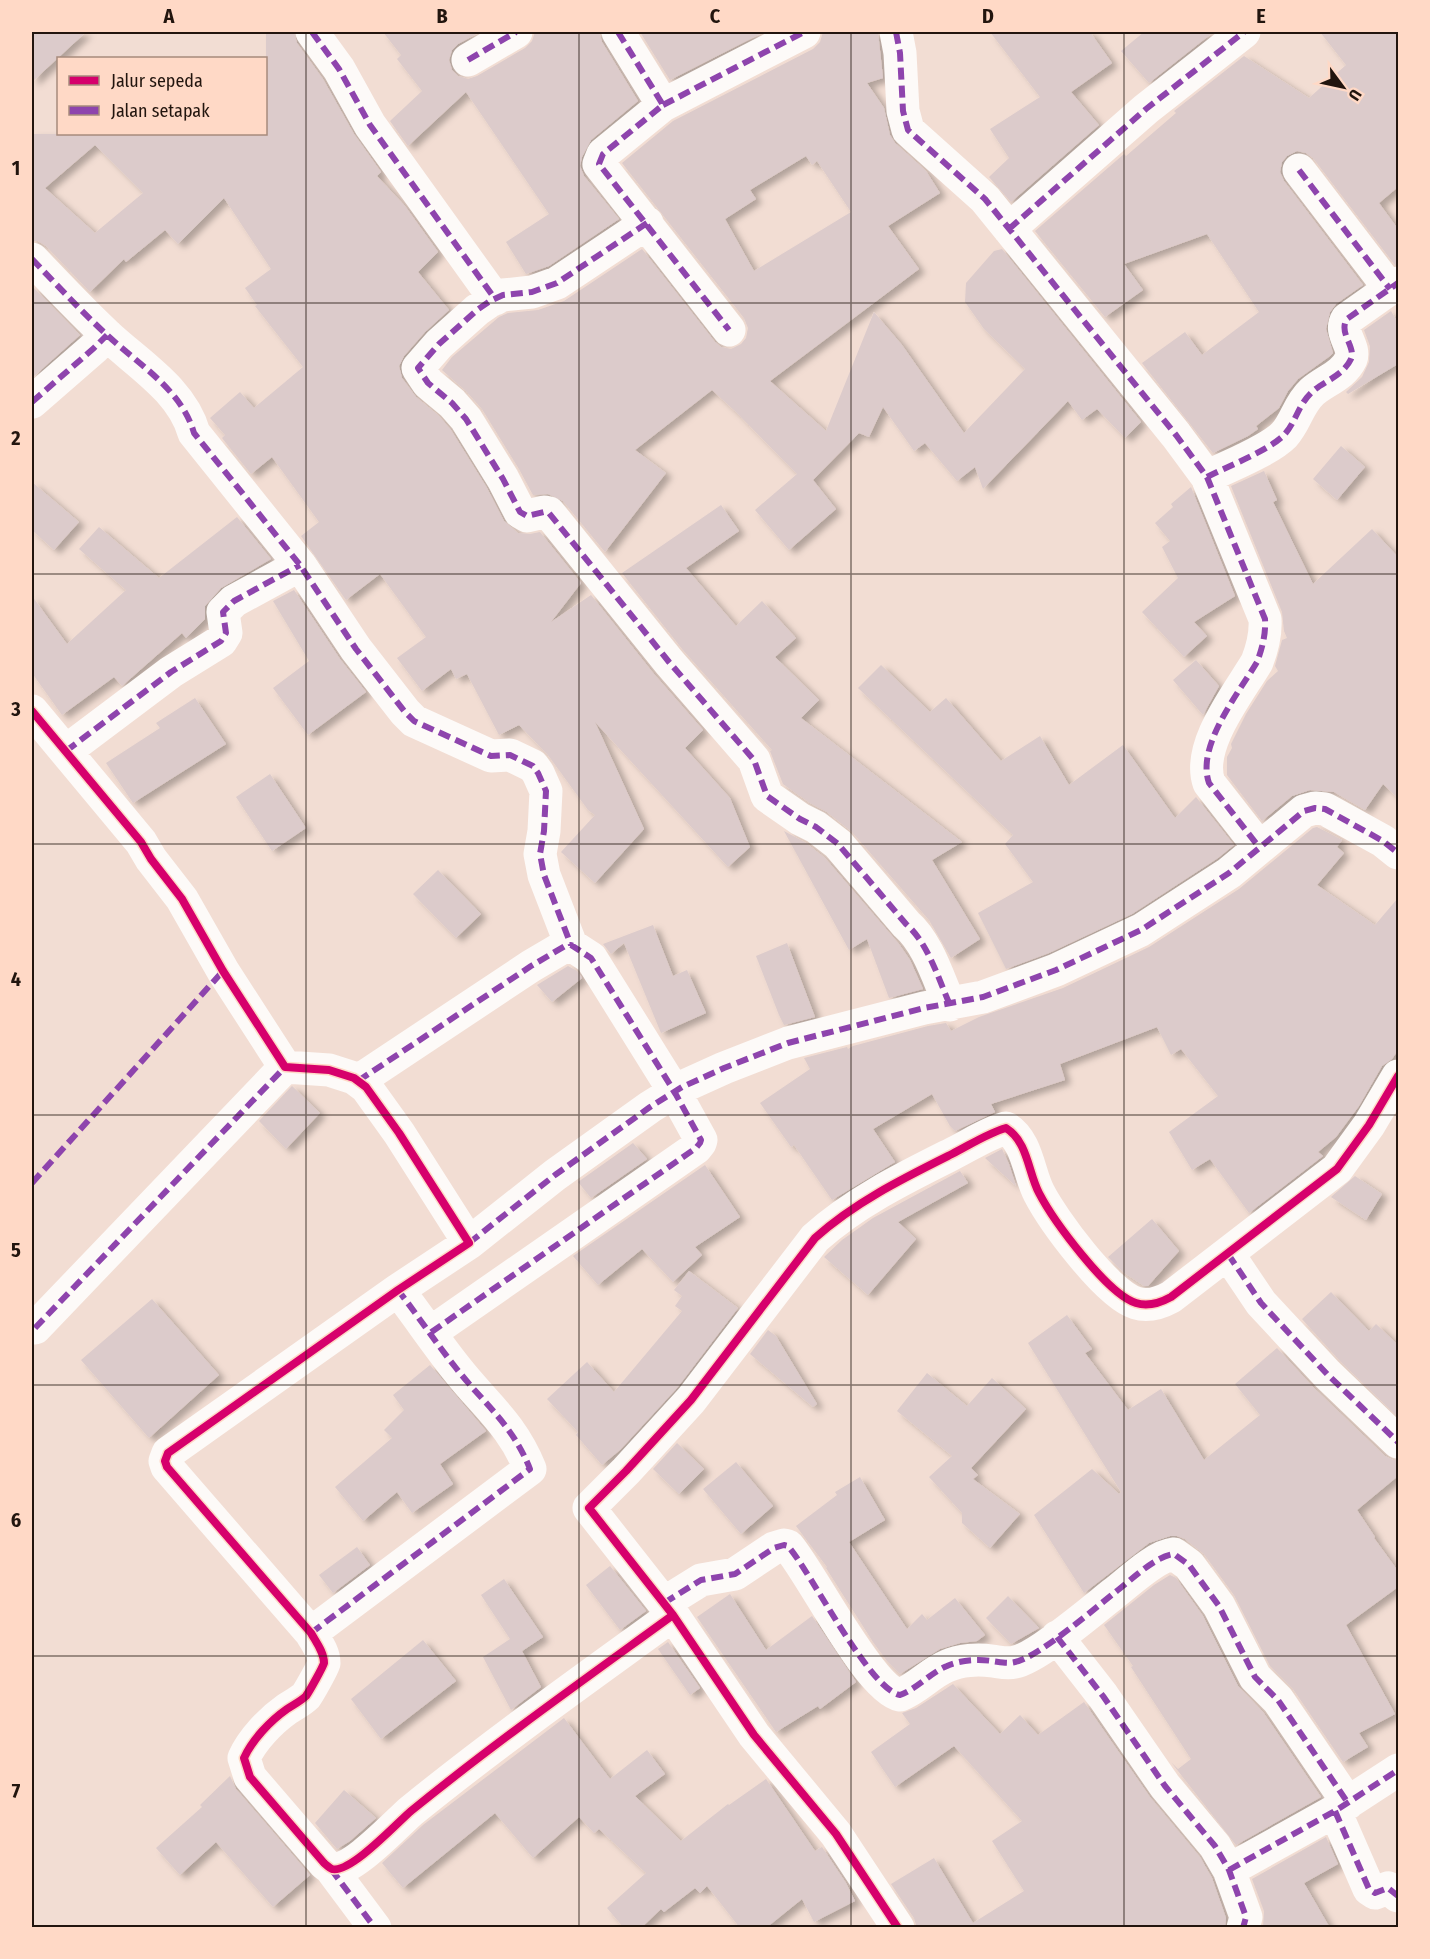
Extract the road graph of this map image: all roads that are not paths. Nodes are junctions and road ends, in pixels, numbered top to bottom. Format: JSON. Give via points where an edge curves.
{"nodes":[{"id":1,"x":312,"y":32,"type":"edge"},
{"id":2,"x":516,"y":32,"type":"edge"},
{"id":3,"x":618,"y":32,"type":"edge"},
{"id":4,"x":804,"y":32,"type":"edge"},
{"id":5,"x":896,"y":32,"type":"edge"},
{"id":6,"x":1244,"y":32,"type":"edge"},
{"id":7,"x":468,"y":60,"type":"dead end"},
{"id":8,"x":663,"y":105,"type":"junction"},
{"id":9,"x":1299,"y":170,"type":"dead end"},
{"id":10,"x":647,"y":224,"type":"junction"},
{"id":11,"x":1009,"y":229,"type":"junction"},
{"id":12,"x":32,"y":259,"type":"edge"},
{"id":13,"x":1394,"y":286,"type":"edge"},
{"id":14,"x":495,"y":299,"type":"junction"},
{"id":15,"x":729,"y":330,"type":"dead end"},
{"id":16,"x":107,"y":335,"type":"junction"},
{"id":17,"x":32,"y":402,"type":"edge"},
{"id":18,"x":1207,"y":477,"type":"junction"},
{"id":19,"x":300,"y":565,"type":"junction"},
{"id":20,"x":32,"y":711,"type":"edge"},
{"id":21,"x":66,"y":751,"type":"junction"},
{"id":22,"x":1259,"y":847,"type":"junction"},
{"id":23,"x":1398,"y":853,"type":"edge"},
{"id":24,"x":571,"y":945,"type":"junction"},
{"id":25,"x":950,"y":1005,"type":"junction"},
{"id":26,"x":285,"y":1067,"type":"junction"},
{"id":27,"x":1398,"y":1076,"type":"edge"},
{"id":28,"x":358,"y":1081,"type":"junction"},
{"id":29,"x":674,"y":1091,"type":"junction"},
{"id":30,"x":469,"y":1243,"type":"junction"},
{"id":31,"x":1228,"y":1254,"type":"junction"},
{"id":32,"x":398,"y":1290,"type":"junction"},
{"id":33,"x":35,"y":1328,"type":"dead end"},
{"id":34,"x":430,"y":1333,"type":"junction"},
{"id":35,"x":1398,"y":1442,"type":"edge"},
{"id":36,"x":669,"y":1609,"type":"junction"},
{"id":37,"x":311,"y":1633,"type":"junction"},
{"id":38,"x":1057,"y":1637,"type":"junction"},
{"id":39,"x":1398,"y":1770,"type":"edge"},
{"id":40,"x":1341,"y":1807,"type":"junction"},
{"id":41,"x":332,"y":1869,"type":"junction"},
{"id":42,"x":1228,"y":1870,"type":"junction"},
{"id":43,"x":1398,"y":1896,"type":"edge"},
{"id":44,"x":375,"y":1928,"type":"edge"},
{"id":45,"x":898,"y":1928,"type":"edge"},
{"id":46,"x":1242,"y":1928,"type":"edge"}],
"edges":[{"from":1,"to":14,"type":"street","via":[[339,69],[370,125]]},
{"from":2,"to":7,"type":"street"},
{"from":3,"to":8,"type":"street"},
{"from":4,"to":8,"type":"street"},
{"from":5,"to":11,"type":"street","via":[[908,130],[986,199]]},
{"from":6,"to":11,"type":"street","via":[[1146,109]]},
{"from":8,"to":10,"type":"street","via":[[603,154],[599,164]]},
{"from":9,"to":13,"type":"street"},
{"from":10,"to":14,"type":"street","via":[[558,284]]},
{"from":10,"to":15,"type":"street"},
{"from":11,"to":18,"type":"street"},
{"from":12,"to":16,"type":"street"},
{"from":13,"to":18,"type":"street","via":[[1347,320],[1344,329],[1350,361],[1309,394],[1283,436]]},
{"from":14,"to":25,"type":"street","via":[[439,344],[418,368],[466,419],[520,512],[527,516],[549,513],[669,662],[754,759],[767,796],[838,844],[914,931]]},
{"from":16,"to":17,"type":"street"},
{"from":16,"to":19,"type":"street","via":[[166,387],[189,417],[194,433]]},
{"from":18,"to":22,"type":"street","via":[[1265,627],[1257,662],[1211,739],[1205,773]]},
{"from":19,"to":21,"type":"street","via":[[234,601],[223,612],[226,633],[221,641],[171,672]]},
{"from":19,"to":24,"type":"street","via":[[356,649],[414,721],[491,756],[510,755],[525,761],[538,773],[546,790],[540,854],[544,875]]},
{"from":20,"to":21,"type":"street"},
{"from":21,"to":26,"type":"street","via":[[182,899]]},
{"from":22,"to":23,"type":"street","via":[[1304,811],[1315,808],[1337,814]]},
{"from":22,"to":25,"type":"street","via":[[1229,873],[1141,930],[1056,970]]},
{"from":24,"to":28,"type":"street","via":[[531,966]]},
{"from":24,"to":29,"type":"street","via":[[591,958]]},
{"from":25,"to":29,"type":"street","via":[[924,1008],[788,1043]]},
{"from":26,"to":28,"type":"street","via":[[329,1070]]},
{"from":26,"to":33,"type":"street"},
{"from":27,"to":31,"type":"street","via":[[1337,1169]]},
{"from":28,"to":30,"type":"street","via":[[379,1104]]},
{"from":29,"to":30,"type":"street","via":[[555,1175]]},
{"from":29,"to":34,"type":"street","via":[[700,1140],[696,1148]]},
{"from":30,"to":32,"type":"street"},
{"from":31,"to":35,"type":"street","via":[[1261,1303]]},
{"from":31,"to":36,"type":"street","via":[[1161,1302],[1150,1305],[1126,1298],[1103,1280],[1048,1209],[1019,1141],[1006,1128],[880,1192],[815,1238],[691,1400],[589,1508]]},
{"from":32,"to":34,"type":"street"},
{"from":32,"to":37,"type":"street","via":[[168,1453],[165,1461],[166,1467]]},
{"from":34,"to":37,"type":"street","via":[[502,1420],[521,1447],[530,1469]]},
{"from":36,"to":38,"type":"street","via":[[701,1580],[735,1574],[784,1545],[859,1654],[887,1689],[900,1695],[945,1666],[981,1660],[1014,1663]]},
{"from":36,"to":41,"type":"street","via":[[409,1813],[369,1850]]},
{"from":36,"to":45,"type":"street","via":[[754,1734],[836,1834]]},
{"from":37,"to":41,"type":"street","via":[[322,1652],[322,1671],[307,1695],[264,1729],[244,1758],[250,1777]]},
{"from":38,"to":40,"type":"street","via":[[1168,1554],[1181,1557],[1219,1606],[1256,1677],[1278,1700]]},
{"from":38,"to":42,"type":"street","via":[[1165,1786],[1215,1846]]},
{"from":39,"to":40,"type":"street"},
{"from":40,"to":42,"type":"street"},
{"from":40,"to":43,"type":"street","via":[[1369,1889],[1375,1893],[1388,1888]]},
{"from":41,"to":44,"type":"street"},
{"from":42,"to":46,"type":"street","via":[[1246,1917]]}]}
